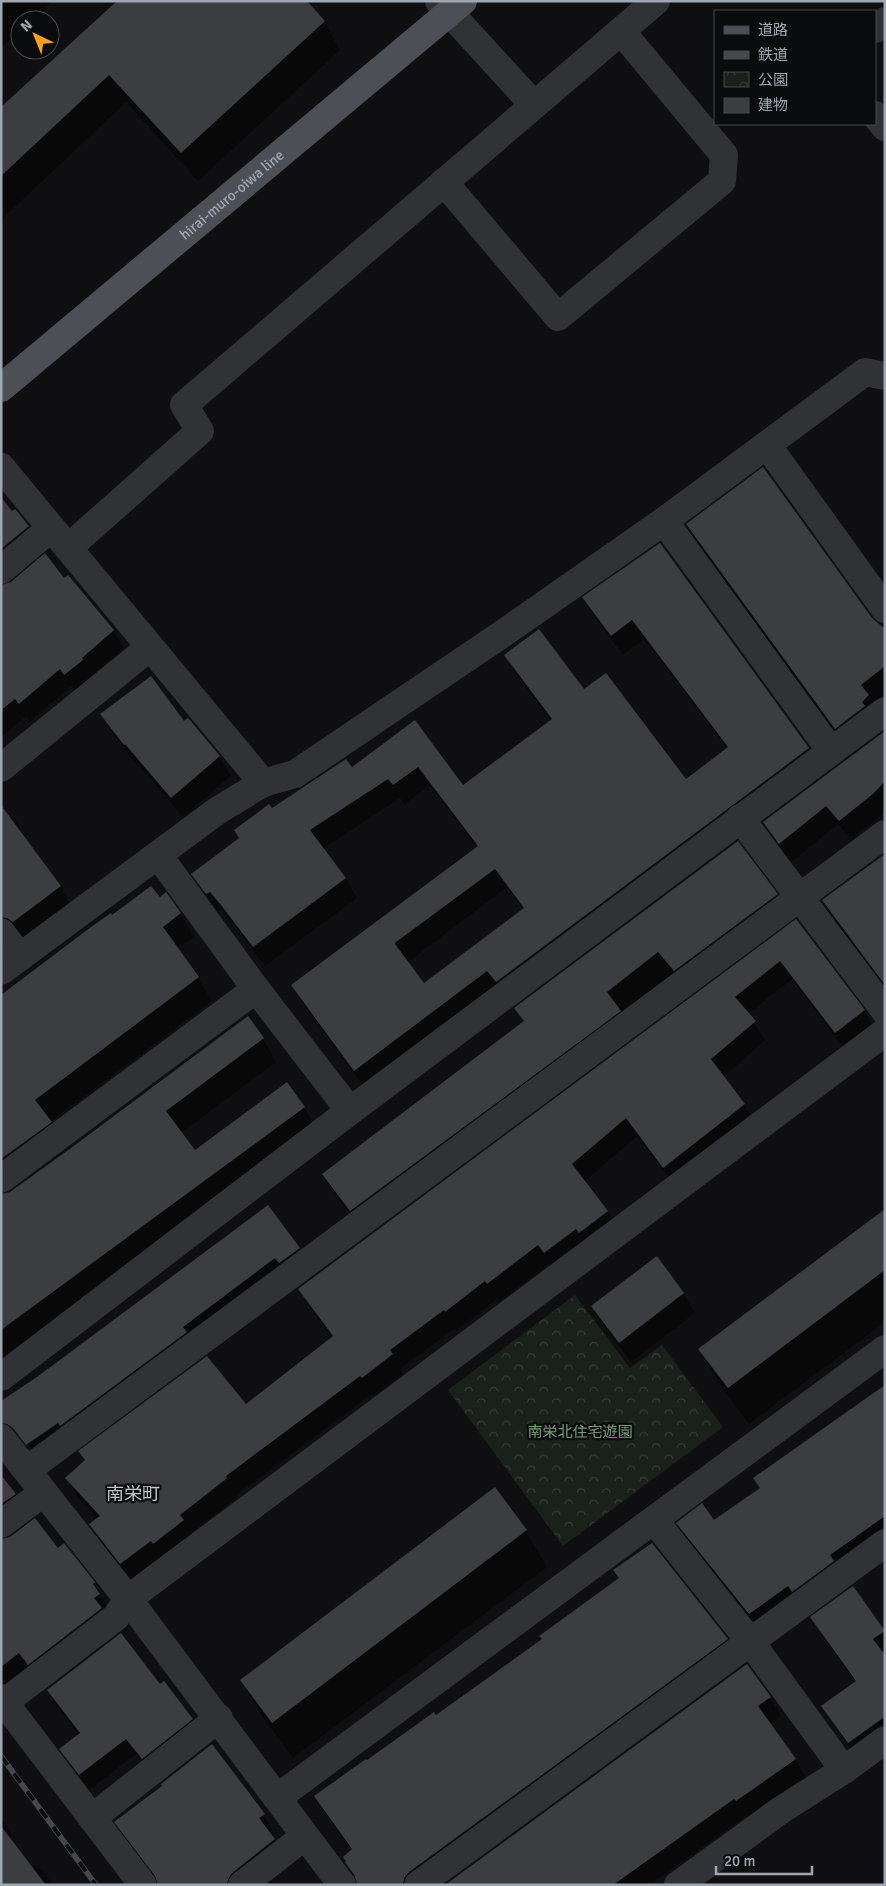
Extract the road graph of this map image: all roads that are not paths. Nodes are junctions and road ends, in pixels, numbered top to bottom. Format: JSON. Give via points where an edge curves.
{"nodes":[{"id":1,"x":656,"y":1,"type":"edge"},
{"id":2,"x":451,"y":5,"type":"edge"},
{"id":3,"x":620,"y":31,"type":"junction"},
{"id":4,"x":534,"y":105,"type":"junction"},
{"id":5,"x":876,"y":116,"type":"edge"},
{"id":6,"x":885,"y":127,"type":"edge"},
{"id":7,"x":444,"y":182,"type":"junction"},
{"id":8,"x":885,"y":376,"type":"edge"},
{"id":9,"x":1,"y":388,"type":"edge"},
{"id":10,"x":767,"y":445,"type":"junction"},
{"id":11,"x":1,"y":467,"type":"edge"},
{"id":12,"x":664,"y":521,"type":"junction"},
{"id":13,"x":51,"y":528,"type":"junction"},
{"id":14,"x":68,"y":548,"type":"junction"},
{"id":15,"x":1,"y":570,"type":"edge"},
{"id":16,"x":885,"y":609,"type":"edge"},
{"id":17,"x":150,"y":647,"type":"junction"},
{"id":18,"x":885,"y":711,"type":"edge"},
{"id":19,"x":831,"y":751,"type":"junction"},
{"id":20,"x":1,"y":768,"type":"edge"},
{"id":21,"x":263,"y":783,"type":"junction"},
{"id":22,"x":740,"y":818,"type":"junction"},
{"id":23,"x":885,"y":834,"type":"edge"},
{"id":24,"x":158,"y":855,"type":"junction"},
{"id":25,"x":800,"y":896,"type":"junction"},
{"id":26,"x":1,"y":932,"type":"edge"},
{"id":27,"x":11,"y":964,"type":"edge"},
{"id":28,"x":256,"y":989,"type":"junction"},
{"id":29,"x":885,"y":1011,"type":"edge"},
{"id":30,"x":885,"y":1032,"type":"edge"},
{"id":31,"x":350,"y":1111,"type":"junction"},
{"id":32,"x":1,"y":1179,"type":"edge"},
{"id":33,"x":885,"y":1349,"type":"edge"},
{"id":34,"x":1,"y":1377,"type":"edge"},
{"id":35,"x":1,"y":1438,"type":"edge"},
{"id":36,"x":27,"y":1470,"type":"junction"},
{"id":37,"x":44,"y":1492,"type":"junction"},
{"id":38,"x":654,"y":1520,"type":"junction"},
{"id":39,"x":1,"y":1524,"type":"edge"},
{"id":40,"x":885,"y":1543,"type":"edge"},
{"id":41,"x":128,"y":1599,"type":"junction"},
{"id":42,"x":749,"y":1640,"type":"junction"},
{"id":43,"x":3,"y":1700,"type":"edge"},
{"id":44,"x":218,"y":1718,"type":"junction"},
{"id":45,"x":885,"y":1740,"type":"edge"},
{"id":46,"x":844,"y":1770,"type":"junction"},
{"id":47,"x":278,"y":1798,"type":"junction"},
{"id":48,"x":92,"y":1818,"type":"junction"},
{"id":49,"x":305,"y":1836,"type":"junction"},
{"id":50,"x":143,"y":1885,"type":"edge"},
{"id":51,"x":242,"y":1885,"type":"edge"},
{"id":52,"x":342,"y":1885,"type":"edge"},
{"id":53,"x":418,"y":1885,"type":"edge"},
{"id":54,"x":678,"y":1885,"type":"edge"}],
"edges":[{"from":1,"to":3,"type":"street"},
{"from":2,"to":4,"type":"street"},
{"from":2,"to":9,"type":"main road","name":"hirai-muro-oiwa line"},
{"from":3,"to":4,"type":"street"},
{"from":3,"to":7,"type":"street","via":[[724,155],[722,181],[558,317]]},
{"from":4,"to":7,"type":"street"},
{"from":5,"to":6,"type":"street"},
{"from":7,"to":14,"type":"street","via":[[184,405],[200,431]]},
{"from":8,"to":10,"type":"street","via":[[865,372]]},
{"from":10,"to":12,"type":"street"},
{"from":10,"to":16,"type":"street"},
{"from":11,"to":13,"type":"street"},
{"from":12,"to":19,"type":"street"},
{"from":12,"to":21,"type":"street","via":[[295,774]]},
{"from":13,"to":14,"type":"street"},
{"from":13,"to":15,"type":"street"},
{"from":14,"to":17,"type":"street"},
{"from":17,"to":20,"type":"street"},
{"from":17,"to":21,"type":"street"},
{"from":18,"to":19,"type":"street"},
{"from":19,"to":22,"type":"street"},
{"from":21,"to":24,"type":"street","via":[[217,811]]},
{"from":22,"to":25,"type":"street"},
{"from":22,"to":31,"type":"street"},
{"from":23,"to":25,"type":"street"},
{"from":24,"to":27,"type":"street"},
{"from":24,"to":28,"type":"street"},
{"from":25,"to":29,"type":"street"},
{"from":25,"to":36,"type":"street"},
{"from":26,"to":27,"type":"street"},
{"from":28,"to":31,"type":"street"},
{"from":28,"to":32,"type":"street"},
{"from":30,"to":41,"type":"street"},
{"from":31,"to":34,"type":"street"},
{"from":33,"to":38,"type":"street"},
{"from":35,"to":36,"type":"street"},
{"from":36,"to":37,"type":"street"},
{"from":37,"to":39,"type":"street"},
{"from":37,"to":41,"type":"street"},
{"from":38,"to":42,"type":"street"},
{"from":38,"to":47,"type":"street"},
{"from":40,"to":42,"type":"street"},
{"from":41,"to":43,"type":"street","via":[[116,1617]]},
{"from":41,"to":44,"type":"street"},
{"from":42,"to":46,"type":"street"},
{"from":42,"to":53,"type":"street"},
{"from":43,"to":48,"type":"street"},
{"from":44,"to":47,"type":"street"},
{"from":44,"to":48,"type":"street"},
{"from":45,"to":46,"type":"street"},
{"from":46,"to":54,"type":"street","via":[[781,1810]]},
{"from":47,"to":49,"type":"street"},
{"from":48,"to":50,"type":"street"},
{"from":49,"to":51,"type":"street"},
{"from":49,"to":52,"type":"street"}]}
